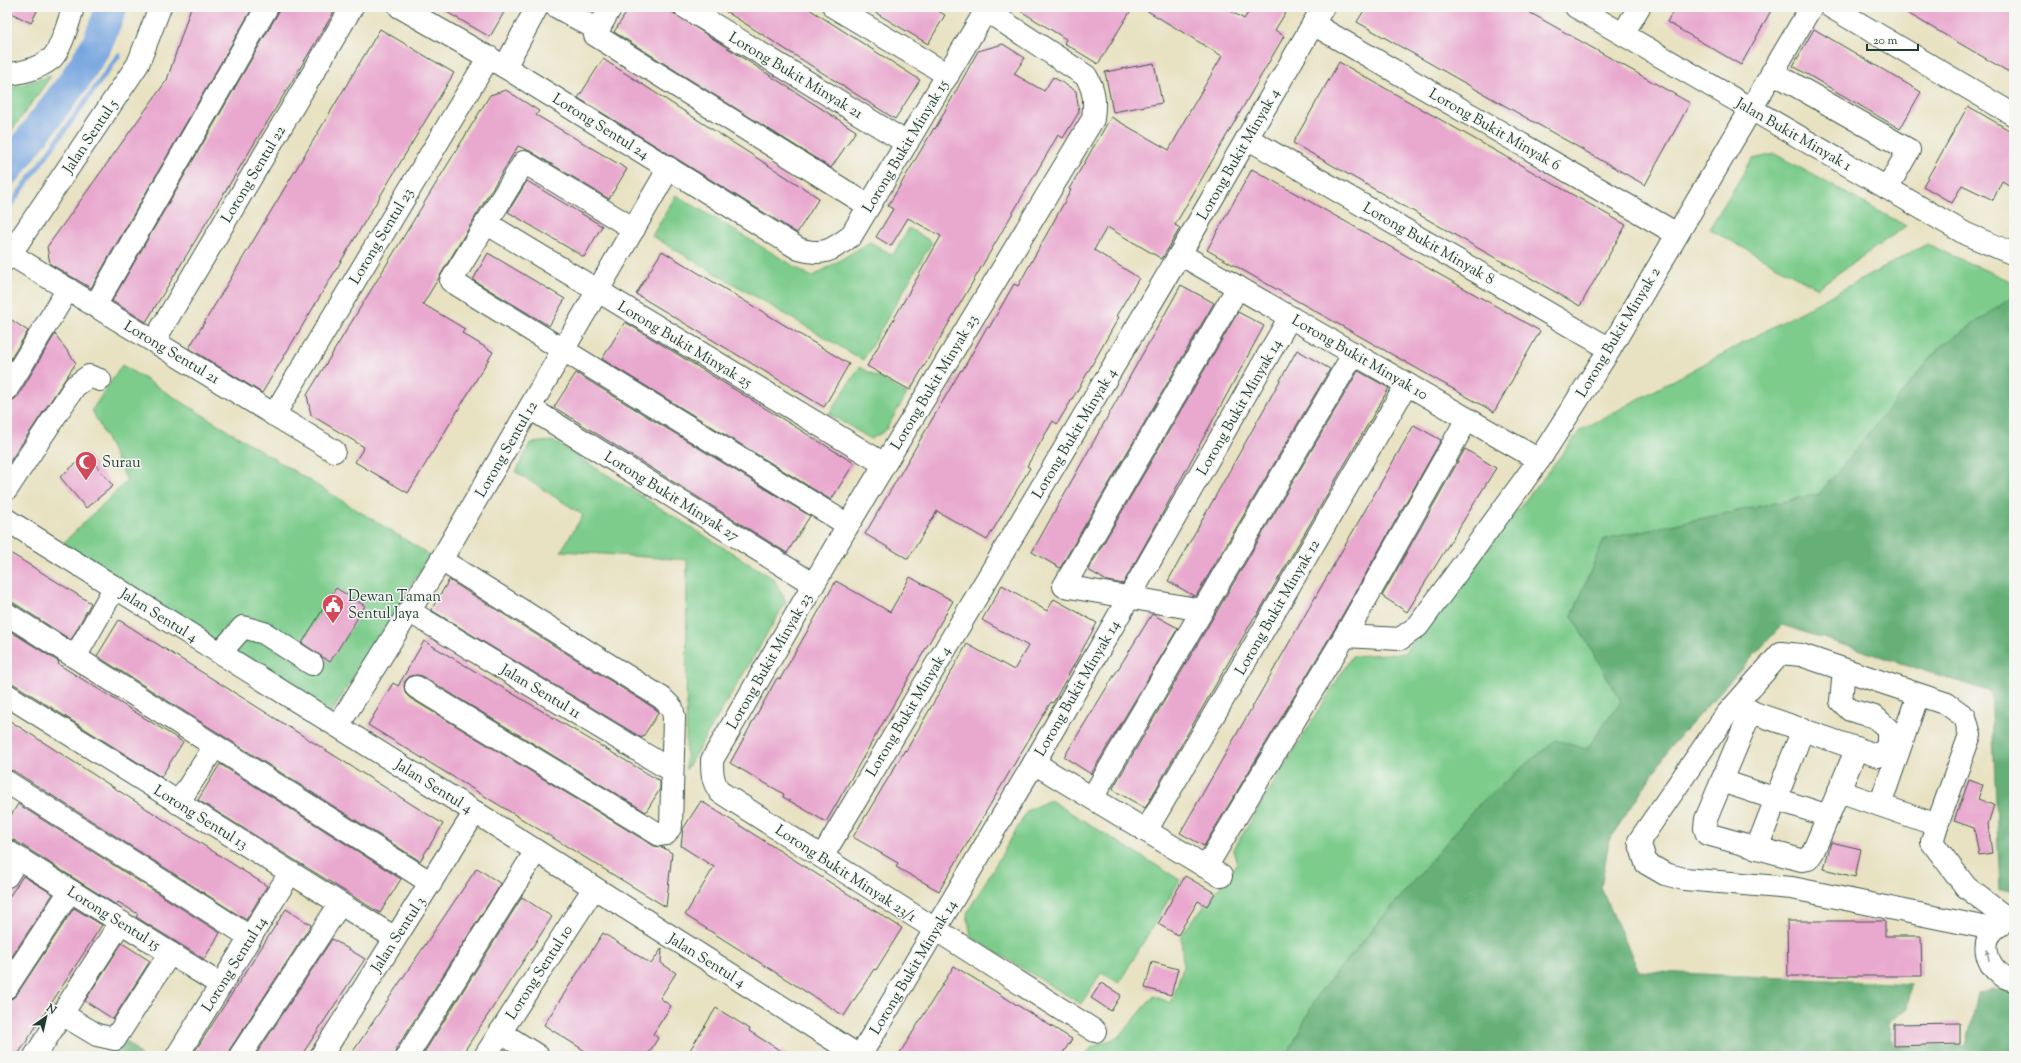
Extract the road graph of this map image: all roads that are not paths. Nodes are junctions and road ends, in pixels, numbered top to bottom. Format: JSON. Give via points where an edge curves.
{"nodes":[{"id":1,"x":73,"y":7,"type":"edge"},
{"id":2,"x":160,"y":7,"type":"edge"},
{"id":3,"x":267,"y":7,"type":"edge"},
{"id":4,"x":352,"y":7,"type":"edge"},
{"id":5,"x":400,"y":7,"type":"edge"},
{"id":6,"x":537,"y":7,"type":"edge"},
{"id":7,"x":557,"y":7,"type":"edge"},
{"id":8,"x":611,"y":7,"type":"edge"},
{"id":9,"x":685,"y":7,"type":"edge"},
{"id":10,"x":834,"y":7,"type":"edge"},
{"id":11,"x":1576,"y":7,"type":"edge"},
{"id":12,"x":1639,"y":7,"type":"edge"},
{"id":13,"x":1811,"y":7,"type":"edge"},
{"id":14,"x":1831,"y":7,"type":"edge"},
{"id":15,"x":985,"y":8,"type":"edge"},
{"id":16,"x":1318,"y":16,"type":"edge"},
{"id":17,"x":598,"y":30,"type":"junction"},
{"id":18,"x":1623,"y":34,"type":"junction"},
{"id":19,"x":497,"y":62,"type":"junction"},
{"id":20,"x":1772,"y":72,"type":"junction"},
{"id":21,"x":7,"y":74,"type":"edge"},
{"id":22,"x":948,"y":75,"type":"junction"},
{"id":23,"x":1750,"y":108,"type":"junction"},
{"id":24,"x":2014,"y":115,"type":"edge"},
{"id":25,"x":1247,"y":138,"type":"junction"},
{"id":26,"x":907,"y":143,"type":"junction"},
{"id":27,"x":669,"y":168,"type":"junction"},
{"id":28,"x":1887,"y":188,"type":"junction"},
{"id":29,"x":868,"y":206,"type":"junction"},
{"id":30,"x":486,"y":223,"type":"junction"},
{"id":31,"x":634,"y":229,"type":"junction"},
{"id":32,"x":1677,"y":234,"type":"junction"},
{"id":33,"x":799,"y":249,"type":"joint"},
{"id":34,"x":1180,"y":254,"type":"junction"},
{"id":35,"x":2014,"y":254,"type":"edge"},
{"id":36,"x":9,"y":256,"type":"edge"},
{"id":37,"x":1238,"y":287,"type":"junction"},
{"id":38,"x":68,"y":289,"type":"junction"},
{"id":39,"x":598,"y":290,"type":"junction"},
{"id":40,"x":95,"y":306,"type":"junction"},
{"id":41,"x":1290,"y":317,"type":"junction"},
{"id":42,"x":154,"y":341,"type":"junction"},
{"id":43,"x":1610,"y":349,"type":"junction"},
{"id":44,"x":563,"y":350,"type":"junction"},
{"id":45,"x":1354,"y":354,"type":"junction"},
{"id":46,"x":100,"y":380,"type":"dead end"},
{"id":47,"x":1407,"y":384,"type":"junction"},
{"id":48,"x":7,"y":389,"type":"edge"},
{"id":49,"x":530,"y":408,"type":"junction"},
{"id":50,"x":274,"y":415,"type":"junction"},
{"id":51,"x":1467,"y":419,"type":"junction"},
{"id":52,"x":334,"y":451,"type":"dead end"},
{"id":53,"x":1540,"y":460,"type":"junction"},
{"id":54,"x":884,"y":464,"type":"junction"},
{"id":55,"x":7,"y":489,"type":"edge"},
{"id":56,"x":7,"y":520,"type":"edge"},
{"id":57,"x":848,"y":525,"type":"junction"},
{"id":58,"x":441,"y":560,"type":"junction"},
{"id":59,"x":813,"y":584,"type":"junction"},
{"id":60,"x":115,"y":587,"type":"junction"},
{"id":61,"x":1129,"y":598,"type":"junction"},
{"id":62,"x":1202,"y":610,"type":"junction"},
{"id":63,"x":409,"y":611,"type":"junction"},
{"id":64,"x":7,"y":614,"type":"edge"},
{"id":65,"x":1345,"y":636,"type":"junction"},
{"id":66,"x":220,"y":653,"type":"junction"},
{"id":67,"x":75,"y":657,"type":"junction"},
{"id":68,"x":312,"y":664,"type":"dead end"},
{"id":69,"x":1844,"y":670,"type":"junction"},
{"id":70,"x":416,"y":688,"type":"dead end"},
{"id":71,"x":7,"y":695,"type":"edge"},
{"id":72,"x":1918,"y":695,"type":"junction"},
{"id":73,"x":1742,"y":708,"type":"junction"},
{"id":74,"x":338,"y":726,"type":"junction"},
{"id":75,"x":1803,"y":729,"type":"junction"},
{"id":76,"x":216,"y":746,"type":"junction"},
{"id":77,"x":1856,"y":748,"type":"junction"},
{"id":78,"x":1034,"y":763,"type":"junction"},
{"id":79,"x":672,"y":771,"type":"junction"},
{"id":80,"x":1722,"y":781,"type":"junction"},
{"id":81,"x":8,"y":785,"type":"edge"},
{"id":82,"x":1839,"y":791,"type":"junction"},
{"id":83,"x":720,"y":792,"type":"joint"},
{"id":84,"x":1092,"y":798,"type":"junction"},
{"id":85,"x":1776,"y":799,"type":"junction"},
{"id":86,"x":178,"y":803,"type":"junction"},
{"id":87,"x":1880,"y":805,"type":"junction"},
{"id":88,"x":475,"y":812,"type":"junction"},
{"id":89,"x":1828,"y":816,"type":"junction"},
{"id":90,"x":1937,"y":825,"type":"junction"},
{"id":91,"x":1146,"y":831,"type":"junction"},
{"id":92,"x":1757,"y":848,"type":"junction"},
{"id":93,"x":536,"y":851,"type":"junction"},
{"id":94,"x":822,"y":857,"type":"junction"},
{"id":95,"x":11,"y":862,"type":"edge"},
{"id":96,"x":290,"y":873,"type":"junction"},
{"id":97,"x":431,"y":883,"type":"junction"},
{"id":98,"x":594,"y":888,"type":"junction"},
{"id":99,"x":70,"y":891,"type":"junction"},
{"id":100,"x":340,"y":904,"type":"junction"},
{"id":101,"x":121,"y":922,"type":"junction"},
{"id":102,"x":2005,"y":924,"type":"edge"},
{"id":103,"x":935,"y":930,"type":"junction"},
{"id":104,"x":250,"y":937,"type":"junction"},
{"id":105,"x":395,"y":938,"type":"junction"},
{"id":106,"x":170,"y":953,"type":"junction"},
{"id":107,"x":2014,"y":980,"type":"edge"},
{"id":108,"x":221,"y":985,"type":"junction"},
{"id":109,"x":7,"y":987,"type":"edge"},
{"id":110,"x":62,"y":1014,"type":"junction"},
{"id":111,"x":1095,"y":1031,"type":"dead end"},
{"id":112,"x":500,"y":1032,"type":"junction"},
{"id":113,"x":35,"y":1056,"type":"edge"},
{"id":114,"x":177,"y":1056,"type":"edge"},
{"id":115,"x":240,"y":1056,"type":"edge"},
{"id":116,"x":321,"y":1056,"type":"edge"},
{"id":117,"x":407,"y":1056,"type":"edge"},
{"id":118,"x":485,"y":1056,"type":"edge"},
{"id":119,"x":538,"y":1056,"type":"edge"},
{"id":120,"x":859,"y":1056,"type":"edge"}],
"edges":[{"from":1,"to":21,"type":"street","via":[[65,34],[52,58],[21,73]]},
{"from":2,"to":36,"type":"street","name":"Jalan Sentul 5","via":[[138,64]]},
{"from":3,"to":40,"type":"street"},
{"from":4,"to":42,"type":"street","name":"Lorong Sentul 22"},
{"from":5,"to":19,"type":"street","name":"Lorong Sentul 24"},
{"from":6,"to":19,"type":"street","name":"Lorong Sentul 23"},
{"from":7,"to":17,"type":"street"},
{"from":8,"to":17,"type":"street"},
{"from":9,"to":26,"type":"street","name":"Lorong Bukit Minyak 21"},
{"from":10,"to":22,"type":"street"},
{"from":11,"to":18,"type":"street","name":"Jalan Bukit Minyak 1"},
{"from":12,"to":18,"type":"street"},
{"from":13,"to":20,"type":"street","name":"Lorong Bukit Minyak 2"},
{"from":14,"to":24,"type":"street"},
{"from":15,"to":22,"type":"street","name":"Lorong Bukit Minyak 15"},
{"from":15,"to":54,"type":"street","name":"Lorong Bukit Minyak 23","via":[[1086,76],[1093,88],[1093,119]]},
{"from":16,"to":25,"type":"street","name":"Lorong Bukit Minyak 4"},
{"from":16,"to":32,"type":"street","name":"Lorong Bukit Minyak 6"},
{"from":17,"to":29,"type":"street","via":[[595,35]]},
{"from":18,"to":23,"type":"street","name":"Jalan Bukit Minyak 1"},
{"from":19,"to":27,"type":"street","name":"Lorong Sentul 24"},
{"from":19,"to":50,"type":"street","name":"Lorong Sentul 23"},
{"from":20,"to":23,"type":"street","name":"Lorong Bukit Minyak 2"},
{"from":20,"to":28,"type":"street","via":[[1909,150]]},
{"from":22,"to":26,"type":"street","name":"Lorong Bukit Minyak 15"},
{"from":23,"to":28,"type":"street","name":"Jalan Bukit Minyak 1"},
{"from":23,"to":32,"type":"street","name":"Lorong Bukit Minyak 2"},
{"from":25,"to":34,"type":"street","name":"Lorong Bukit Minyak 4"},
{"from":25,"to":43,"type":"street","name":"Lorong Bukit Minyak 8"},
{"from":26,"to":29,"type":"street","name":"Lorong Bukit Minyak 15"},
{"from":27,"to":31,"type":"street","name":"Lorong Sentul 12"},
{"from":27,"to":33,"type":"street","name":"Lorong Sentul 24"},
{"from":28,"to":35,"type":"street","name":"Jalan Bukit Minyak 1","via":[[1966,234]]},
{"from":29,"to":33,"type":"street","name":"Lorong Bukit Minyak 15","via":[[851,236],[836,248],[816,254]]},
{"from":30,"to":31,"type":"street","via":[[524,162]]},
{"from":30,"to":39,"type":"street","name":"Lorong Bukit Minyak 25"},
{"from":30,"to":44,"type":"street","via":[[451,281]]},
{"from":31,"to":39,"type":"street","name":"Lorong Sentul 12"},
{"from":32,"to":43,"type":"street","name":"Lorong Bukit Minyak 2"},
{"from":34,"to":37,"type":"street","name":"Lorong Bukit Minyak 10"},
{"from":34,"to":94,"type":"street","name":"Lorong Bukit Minyak 4"},
{"from":36,"to":38,"type":"street","name":"Lorong Sentul 21"},
{"from":37,"to":41,"type":"street","name":"Lorong Bukit Minyak 10"},
{"from":37,"to":61,"type":"street","via":[[1064,586]]},
{"from":38,"to":40,"type":"street","name":"Lorong Sentul 21"},
{"from":38,"to":48,"type":"street"},
{"from":39,"to":44,"type":"street","name":"Lorong Sentul 12"},
{"from":39,"to":54,"type":"street","name":"Lorong Bukit Minyak 25"},
{"from":40,"to":42,"type":"street","name":"Lorong Sentul 21"},
{"from":41,"to":45,"type":"street","name":"Lorong Bukit Minyak 10"},
{"from":41,"to":61,"type":"street","name":"Lorong Bukit Minyak 14"},
{"from":42,"to":50,"type":"street","name":"Lorong Sentul 21"},
{"from":43,"to":53,"type":"street","name":"Lorong Bukit Minyak 2"},
{"from":44,"to":49,"type":"street","name":"Lorong Sentul 12"},
{"from":44,"to":57,"type":"street"},
{"from":45,"to":47,"type":"street","name":"Lorong Bukit Minyak 10"},
{"from":45,"to":62,"type":"street"},
{"from":46,"to":55,"type":"street","via":[[89,376],[74,386]]},
{"from":47,"to":51,"type":"street","name":"Lorong Bukit Minyak 10"},
{"from":47,"to":91,"type":"street","name":"Lorong Bukit Minyak 12"},
{"from":49,"to":58,"type":"street","name":"Lorong Sentul 12"},
{"from":49,"to":59,"type":"street","name":"Lorong Bukit Minyak 27"},
{"from":50,"to":52,"type":"street","name":"Lorong Sentul 21"},
{"from":51,"to":53,"type":"street","name":"Lorong Bukit Minyak 10"},
{"from":51,"to":65,"type":"street"},
{"from":53,"to":65,"type":"street","name":"Lorong Bukit Minyak 2","via":[[1418,626],[1400,639]]},
{"from":54,"to":57,"type":"street","name":"Lorong Bukit Minyak 23"},
{"from":56,"to":60,"type":"street","name":"Jalan Sentul 4"},
{"from":57,"to":59,"type":"street","name":"Lorong Bukit Minyak 23"},
{"from":58,"to":63,"type":"street","name":"Lorong Sentul 12"},
{"from":58,"to":79,"type":"street","via":[[662,698],[672,708],[674,717]]},
{"from":59,"to":83,"type":"street","name":"Lorong Bukit Minyak 23","via":[[712,760],[714,783]]},
{"from":60,"to":66,"type":"street","name":"Jalan Sentul 4"},
{"from":60,"to":67,"type":"street"},
{"from":61,"to":62,"type":"street"},
{"from":61,"to":78,"type":"street","name":"Lorong Bukit Minyak 14"},
{"from":62,"to":84,"type":"street"},
{"from":63,"to":74,"type":"street","name":"Lorong Sentul 12"},
{"from":63,"to":79,"type":"street","name":"Jalan Sentul 11"},
{"from":64,"to":67,"type":"street"},
{"from":65,"to":91,"type":"street","via":[[1214,871]]},
{"from":66,"to":68,"type":"street","via":[[243,627],[264,633]]},
{"from":66,"to":74,"type":"street","name":"Jalan Sentul 4"},
{"from":67,"to":76,"type":"street"},
{"from":69,"to":72,"type":"street"},
{"from":69,"to":73,"type":"street","via":[[1802,655],[1781,653]]},
{"from":69,"to":77,"type":"street","via":[[1841,701],[1850,710],[1875,717],[1888,729],[1888,746],[1878,756]]},
{"from":70,"to":79,"type":"street","via":[[660,835],[666,834],[670,826]]},
{"from":71,"to":86,"type":"street","name":"Lorong Sentul 13"},
{"from":72,"to":87,"type":"street"},
{"from":72,"to":90,"type":"street","via":[[1947,704],[1965,717],[1970,735]]},
{"from":73,"to":75,"type":"street"},
{"from":73,"to":80,"type":"street"},
{"from":73,"to":102,"type":"street","via":[[1639,841],[1646,863],[1665,874],[1684,879],[1792,888],[1975,926]]},
{"from":74,"to":88,"type":"street","name":"Jalan Sentul 4"},
{"from":75,"to":77,"type":"street"},
{"from":75,"to":85,"type":"street"},
{"from":76,"to":86,"type":"street"},
{"from":76,"to":97,"type":"street"},
{"from":77,"to":82,"type":"street"},
{"from":78,"to":84,"type":"street"},
{"from":78,"to":103,"type":"street","name":"Lorong Bukit Minyak 14"},
{"from":80,"to":85,"type":"street"},
{"from":80,"to":92,"type":"street","via":[[1706,819],[1707,834]]},
{"from":81,"to":104,"type":"street"},
{"from":82,"to":87,"type":"street"},
{"from":82,"to":89,"type":"street"},
{"from":83,"to":94,"type":"street","name":"Lorong Bukit Minyak 23/1"},
{"from":84,"to":91,"type":"street"},
{"from":85,"to":89,"type":"street"},
{"from":85,"to":92,"type":"street"},
{"from":86,"to":96,"type":"street","name":"Lorong Sentul 13"},
{"from":87,"to":90,"type":"street"},
{"from":88,"to":93,"type":"street","name":"Jalan Sentul 4"},
{"from":88,"to":97,"type":"street","name":"Jalan Sentul 3"},
{"from":89,"to":92,"type":"street","via":[[1808,859],[1801,860]]},
{"from":90,"to":102,"type":"street","via":[[1932,842],[1966,887]]},
{"from":93,"to":98,"type":"street","name":"Jalan Sentul 4"},
{"from":93,"to":117,"type":"street"},
{"from":94,"to":103,"type":"street","name":"Lorong Bukit Minyak 23/1"},
{"from":95,"to":99,"type":"street","name":"Lorong Sentul 15"},
{"from":96,"to":100,"type":"street","name":"Lorong Sentul 13"},
{"from":96,"to":104,"type":"street","name":"Lorong Sentul 14"},
{"from":97,"to":105,"type":"street","name":"Jalan Sentul 3"},
{"from":98,"to":112,"type":"street","name":"Lorong Sentul 10"},
{"from":98,"to":120,"type":"street","name":"Jalan Sentul 4"},
{"from":99,"to":101,"type":"street","name":"Lorong Sentul 15"},
{"from":99,"to":109,"type":"street"},
{"from":100,"to":105,"type":"street","name":"Lorong Sentul 13"},
{"from":100,"to":115,"type":"street"},
{"from":101,"to":106,"type":"street","name":"Lorong Sentul 15"},
{"from":101,"to":110,"type":"street"},
{"from":107,"to":102,"type":"street","one_way":true,"via":[[2003,977],[1994,970],[1987,951],[1988,941]]},
{"from":103,"to":111,"type":"street","name":"Lorong Bukit Minyak 23/1"},
{"from":103,"to":120,"type":"street","name":"Lorong Bukit Minyak 14"},
{"from":104,"to":108,"type":"street","name":"Lorong Sentul 14"},
{"from":105,"to":116,"type":"street","name":"Jalan Sentul 3"},
{"from":106,"to":108,"type":"street","name":"Lorong Sentul 15"},
{"from":106,"to":110,"type":"street","via":[[115,1039],[97,1035]]},
{"from":108,"to":114,"type":"street","name":"Lorong Sentul 14"},
{"from":110,"to":113,"type":"street"},
{"from":112,"to":118,"type":"street","name":"Lorong Sentul 10"},
{"from":112,"to":119,"type":"street"}]}
